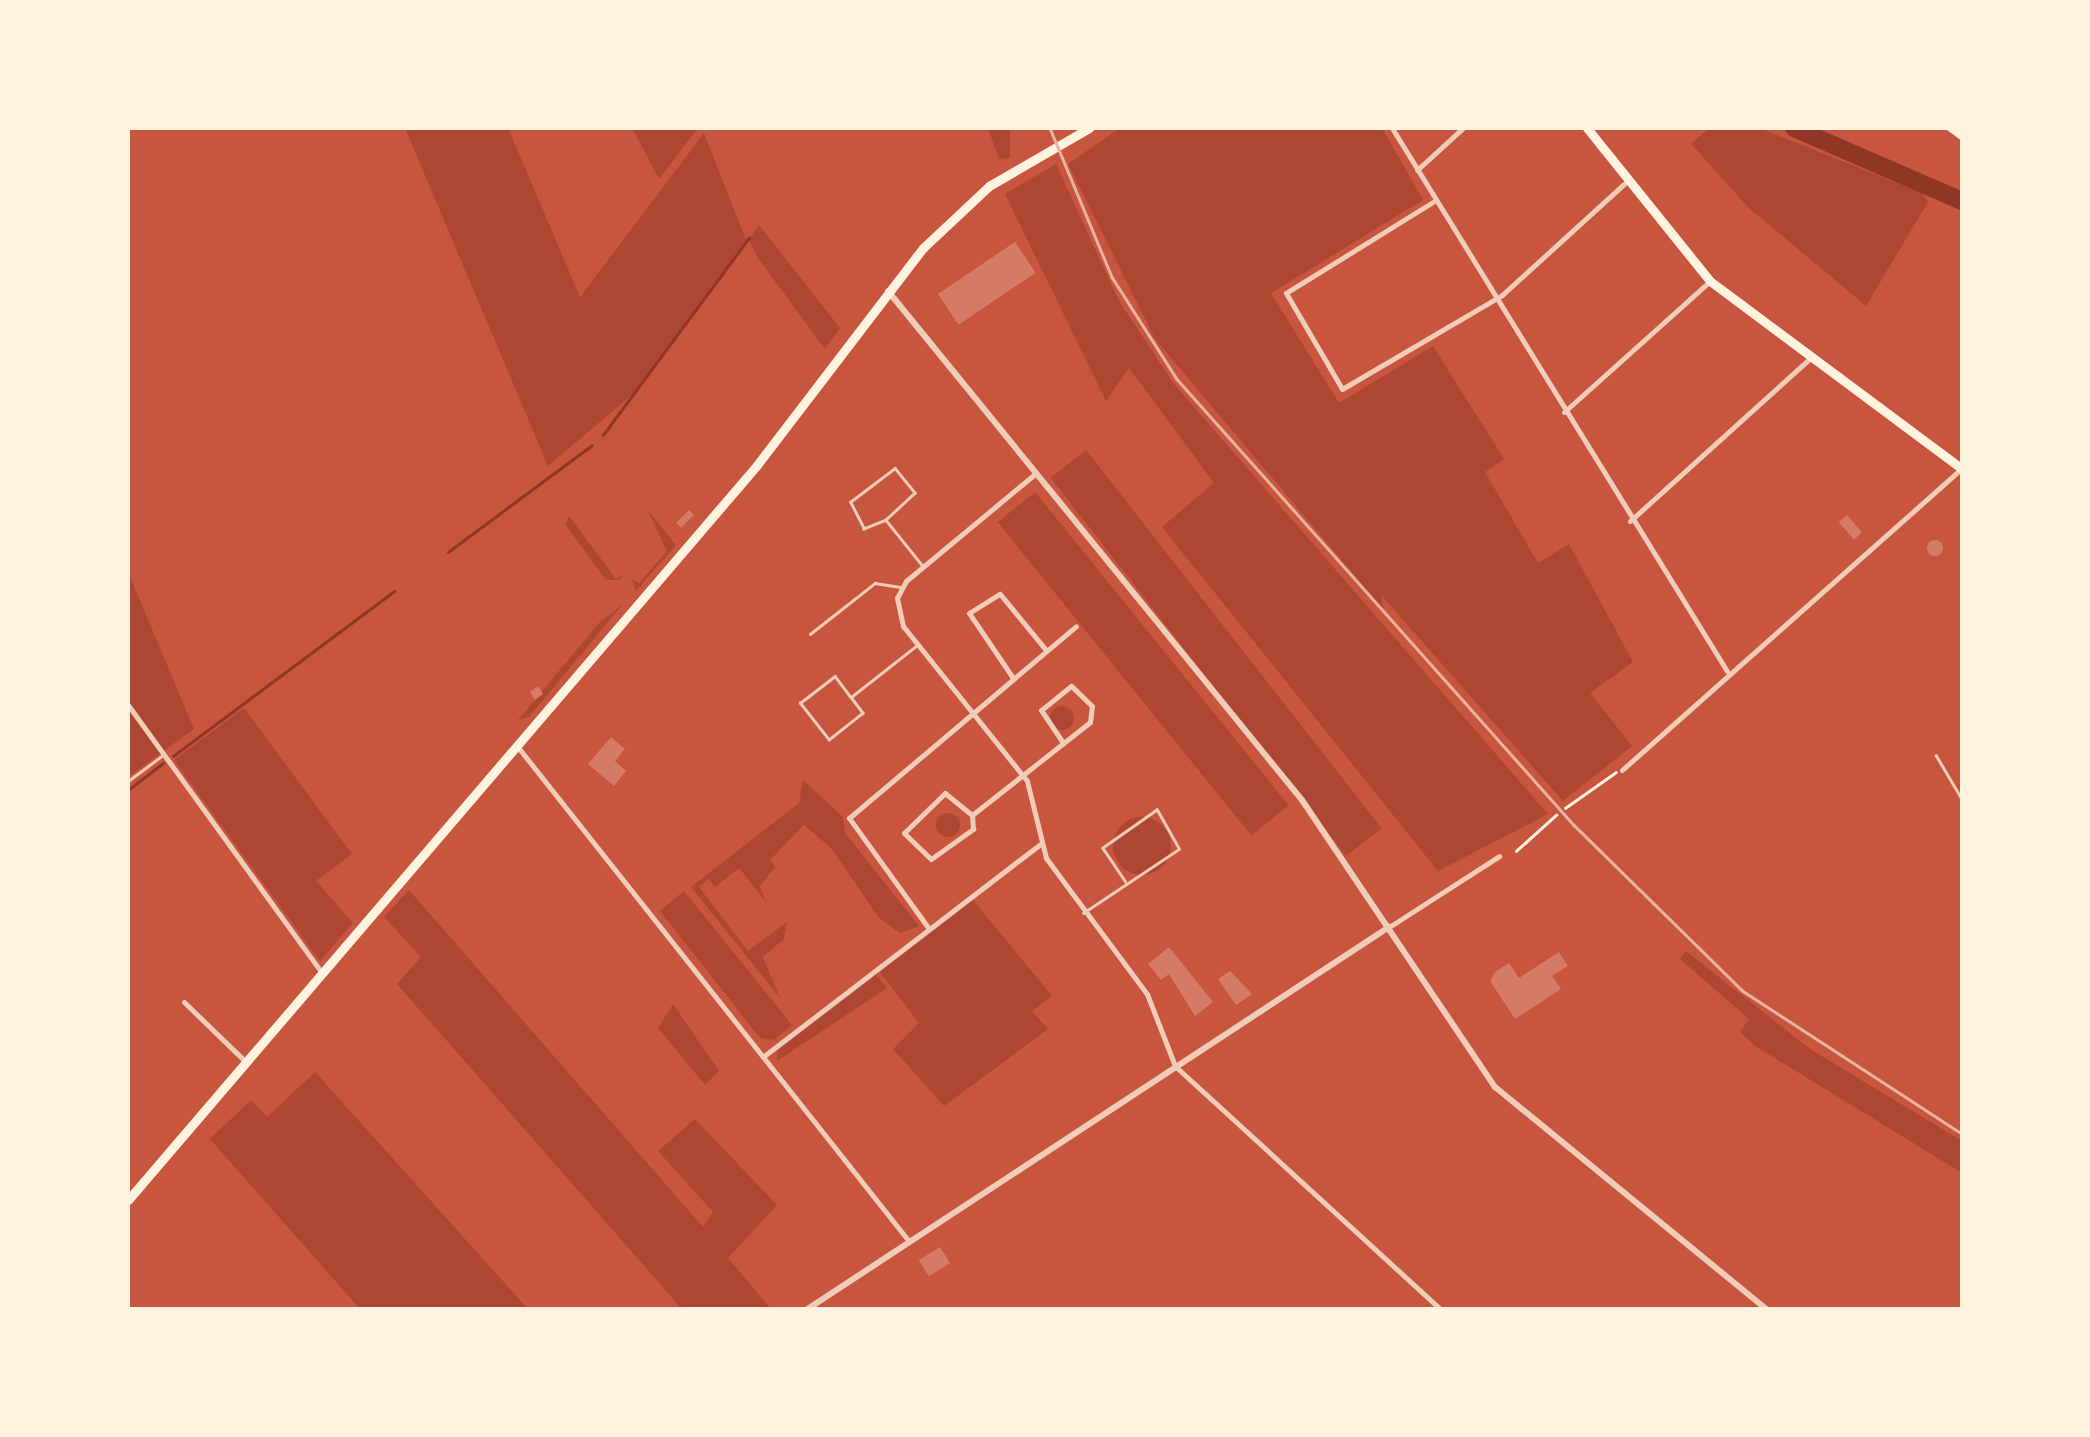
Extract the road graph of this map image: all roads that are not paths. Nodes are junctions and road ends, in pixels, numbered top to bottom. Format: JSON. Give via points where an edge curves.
{"nodes":[{"id":1,"x":1088,"y":128,"type":"edge"},
{"id":2,"x":1392,"y":128,"type":"edge"},
{"id":3,"x":1463,"y":128,"type":"edge"},
{"id":4,"x":1587,"y":128,"type":"edge"},
{"id":5,"x":1951,"y":128,"type":"edge"},
{"id":6,"x":1962,"y":136,"type":"edge"},
{"id":7,"x":1418,"y":170,"type":"junction"},
{"id":8,"x":1624,"y":184,"type":"junction"},
{"id":9,"x":1436,"y":200,"type":"junction"},
{"id":10,"x":1710,"y":281,"type":"junction"},
{"id":11,"x":887,"y":290,"type":"junction"},
{"id":12,"x":1496,"y":300,"type":"junction"},
{"id":13,"x":1809,"y":359,"type":"junction"},
{"id":14,"x":1564,"y":412,"type":"junction"},
{"id":15,"x":1962,"y":468,"type":"edge"},
{"id":16,"x":1036,"y":473,"type":"junction"},
{"id":17,"x":886,"y":520,"type":"junction"},
{"id":18,"x":1630,"y":521,"type":"junction"},
{"id":19,"x":923,"y":566,"type":"junction"},
{"id":20,"x":902,"y":587,"type":"junction"},
{"id":21,"x":1076,"y":626,"type":"dead end"},
{"id":22,"x":810,"y":634,"type":"dead end"},
{"id":23,"x":916,"y":646,"type":"junction"},
{"id":24,"x":1046,"y":650,"type":"junction"},
{"id":25,"x":1727,"y":672,"type":"junction"},
{"id":26,"x":1013,"y":678,"type":"junction"},
{"id":27,"x":851,"y":696,"type":"junction"},
{"id":28,"x":128,"y":705,"type":"edge"},
{"id":29,"x":972,"y":712,"type":"junction"},
{"id":30,"x":1063,"y":743,"type":"junction"},
{"id":31,"x":517,"y":746,"type":"junction"},
{"id":32,"x":164,"y":754,"type":"junction"},
{"id":33,"x":1936,"y":755,"type":"dead end"},
{"id":34,"x":1622,"y":770,"type":"road end"},
{"id":35,"x":1022,"y":774,"type":"junction"},
{"id":36,"x":128,"y":781,"type":"edge"},
{"id":37,"x":1962,"y":799,"type":"edge"},
{"id":38,"x":972,"y":816,"type":"junction"},
{"id":39,"x":1040,"y":844,"type":"junction"},
{"id":40,"x":1499,"y":856,"type":"dead end"},
{"id":41,"x":1125,"y":881,"type":"junction"},
{"id":42,"x":1083,"y":913,"type":"junction"},
{"id":43,"x":927,"y":926,"type":"junction"},
{"id":44,"x":1389,"y":927,"type":"junction"},
{"id":45,"x":322,"y":973,"type":"junction"},
{"id":46,"x":184,"y":1002,"type":"dead end"},
{"id":47,"x":764,"y":1056,"type":"junction"},
{"id":48,"x":246,"y":1062,"type":"junction"},
{"id":49,"x":1176,"y":1066,"type":"junction"},
{"id":50,"x":128,"y":1200,"type":"edge"},
{"id":51,"x":908,"y":1240,"type":"junction"},
{"id":52,"x":806,"y":1310,"type":"edge"},
{"id":53,"x":1441,"y":1310,"type":"edge"},
{"id":54,"x":1767,"y":1310,"type":"edge"}],
"edges":[{"from":1,"to":11,"type":"main road","via":[[974,198]]},
{"from":2,"to":7,"type":"street"},
{"from":3,"to":7,"type":"street"},
{"from":4,"to":8,"type":"main road"},
{"from":5,"to":6,"type":"main road"},
{"from":7,"to":9,"type":"street"},
{"from":8,"to":10,"type":"main road"},
{"from":8,"to":12,"type":"street"},
{"from":9,"to":12,"type":"street"},
{"from":9,"to":12,"type":"street","via":[[1289,288],[1286,299],[1348,388]]},
{"from":10,"to":13,"type":"main road"},
{"from":10,"to":14,"type":"street"},
{"from":11,"to":16,"type":"street"},
{"from":11,"to":31,"type":"main road","via":[[757,465]]},
{"from":12,"to":14,"type":"street"},
{"from":13,"to":15,"type":"main road"},
{"from":13,"to":18,"type":"street"},
{"from":14,"to":18,"type":"street"},
{"from":15,"to":25,"type":"street"},
{"from":16,"to":19,"type":"street"},
{"from":16,"to":44,"type":"street","via":[[1302,800]]},
{"from":17,"to":17,"type":"lane","via":[[915,493],[895,468],[850,502],[864,529]]},
{"from":17,"to":19,"type":"lane"},
{"from":18,"to":25,"type":"street"},
{"from":19,"to":20,"type":"street"},
{"from":20,"to":22,"type":"lane","via":[[874,583]]},
{"from":20,"to":23,"type":"street","via":[[898,610]]},
{"from":21,"to":24,"type":"street"},
{"from":23,"to":27,"type":"lane"},
{"from":23,"to":29,"type":"street"},
{"from":24,"to":26,"type":"street"},
{"from":24,"to":26,"type":"street","via":[[1000,594],[969,613]]},
{"from":25,"to":34,"type":"street"},
{"from":26,"to":29,"type":"street"},
{"from":27,"to":27,"type":"lane","via":[[835,676],[800,703],[829,740],[864,713]]},
{"from":28,"to":32,"type":"street"},
{"from":29,"to":35,"type":"street"},
{"from":29,"to":43,"type":"street","via":[[850,818]]},
{"from":30,"to":30,"type":"street","via":[[1093,714],[1071,686],[1040,710]]},
{"from":30,"to":35,"type":"street"},
{"from":31,"to":45,"type":"main road"},
{"from":31,"to":47,"type":"street"},
{"from":32,"to":36,"type":"lane"},
{"from":32,"to":45,"type":"street"},
{"from":33,"to":37,"type":"lane"},
{"from":35,"to":38,"type":"street"},
{"from":35,"to":39,"type":"street"},
{"from":38,"to":38,"type":"street","via":[[945,793],[904,833],[931,860],[972,828]]},
{"from":39,"to":42,"type":"street"},
{"from":39,"to":43,"type":"street"},
{"from":40,"to":44,"type":"street"},
{"from":41,"to":41,"type":"lane","via":[[1103,848],[1152,808],[1181,844],[1135,884]]},
{"from":41,"to":42,"type":"lane"},
{"from":42,"to":49,"type":"street","via":[[1147,994]]},
{"from":43,"to":47,"type":"street"},
{"from":44,"to":49,"type":"street"},
{"from":44,"to":54,"type":"street","via":[[1504,1098]]},
{"from":45,"to":48,"type":"main road"},
{"from":46,"to":48,"type":"street"},
{"from":47,"to":51,"type":"street"},
{"from":48,"to":50,"type":"main road"},
{"from":49,"to":51,"type":"street"},
{"from":49,"to":53,"type":"street"},
{"from":51,"to":52,"type":"street"}]}
